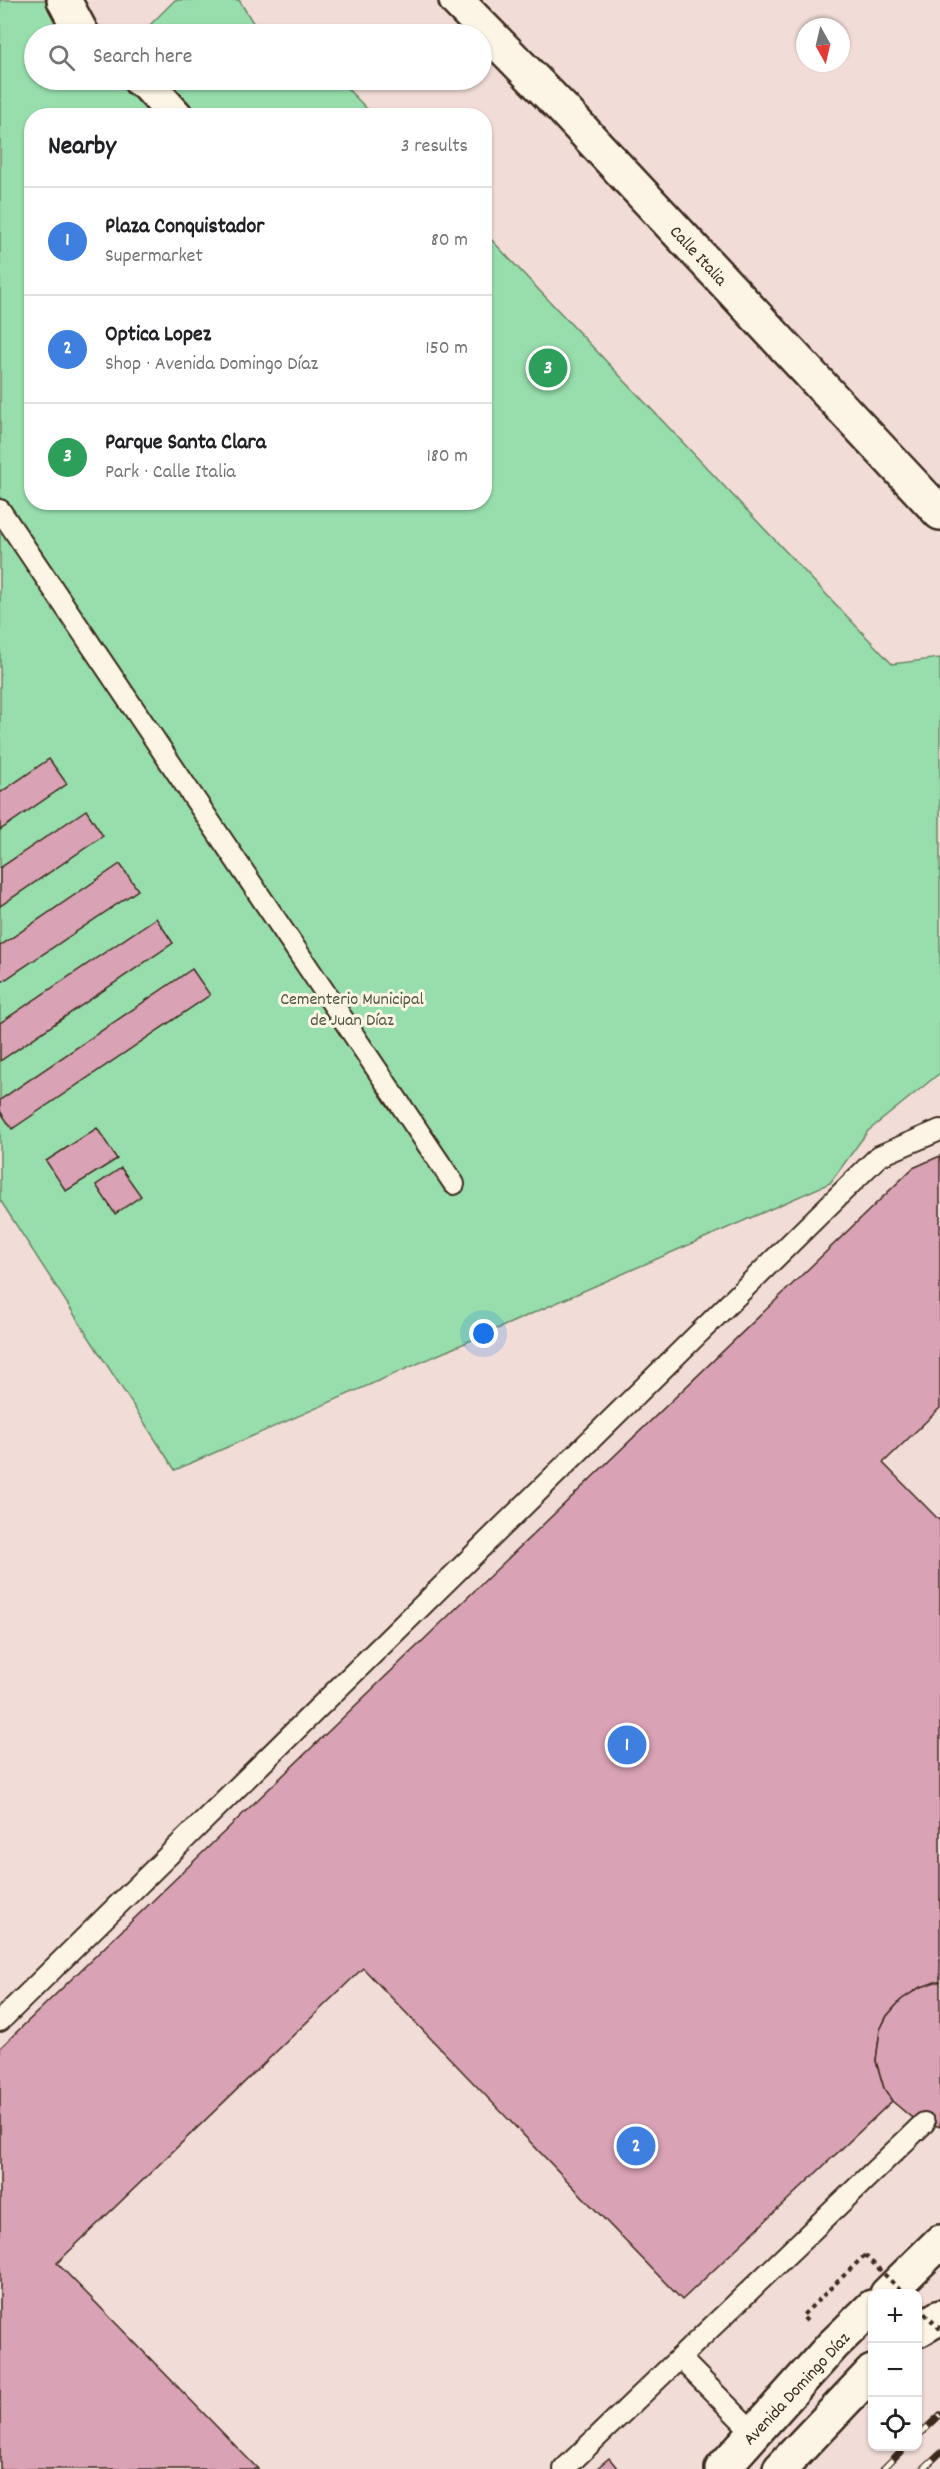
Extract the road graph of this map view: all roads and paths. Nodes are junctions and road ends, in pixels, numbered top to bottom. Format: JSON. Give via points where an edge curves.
{"nodes":[{"id":1,"x":64,"y":0,"type":"edge"},
{"id":2,"x":456,"y":0,"type":"edge"},
{"id":3,"x":77,"y":24,"type":"edge"},
{"id":4,"x":479,"y":24,"type":"edge"},
{"id":5,"x":492,"y":37,"type":"edge"},
{"id":6,"x":152,"y":90,"type":"edge"},
{"id":7,"x":169,"y":108,"type":"edge"},
{"id":8,"x":0,"y":510,"type":"edge"},
{"id":9,"x":940,"y":513,"type":"edge"},
{"id":10,"x":940,"y":1130,"type":"edge"},
{"id":11,"x":454,"y":1184,"type":"dead end"},
{"id":12,"x":0,"y":2021,"type":"edge"},
{"id":13,"x":924,"y":2123,"type":"dead end"},
{"id":14,"x":940,"y":2242,"type":"edge"},
{"id":15,"x":892,"y":2289,"type":"edge"},
{"id":16,"x":899,"y":2289,"type":"edge"},
{"id":17,"x":922,"y":2311,"type":"edge"},
{"id":18,"x":868,"y":2312,"type":"edge"},
{"id":19,"x":802,"y":2316,"type":"dead end"},
{"id":20,"x":940,"y":2317,"type":"edge"},
{"id":21,"x":922,"y":2328,"type":"edge"},
{"id":22,"x":940,"y":2329,"type":"edge"},
{"id":23,"x":680,"y":2358,"type":"junction"},
{"id":24,"x":868,"y":2377,"type":"edge"},
{"id":25,"x":754,"y":2433,"type":"junction"},
{"id":26,"x":564,"y":2469,"type":"edge"},
{"id":27,"x":722,"y":2469,"type":"edge"},
{"id":28,"x":780,"y":2469,"type":"edge"}],
"edges":[{"from":1,"to":3,"type":"street"},
{"from":2,"to":4,"type":"street","name":"Calle Italia"},
{"from":5,"to":9,"type":"street","name":"Calle Italia"},
{"from":6,"to":7,"type":"street"},
{"from":8,"to":11,"type":"lane"},
{"from":10,"to":12,"type":"lane","via":[[879,1156]]},
{"from":13,"to":23,"type":"lane"},
{"from":14,"to":15,"type":"street"},
{"from":16,"to":19,"type":"path","bridge":true,"via":[[866,2255]]},
{"from":17,"to":22,"type":"path","bridge":true},
{"from":18,"to":25,"type":"street","name":"Avenida Domingo Díaz"},
{"from":20,"to":21,"type":"street"},
{"from":23,"to":25,"type":"lane"},
{"from":23,"to":26,"type":"lane"},
{"from":24,"to":28,"type":"street"},
{"from":25,"to":27,"type":"street","name":"Avenida Domingo Díaz"}]}
